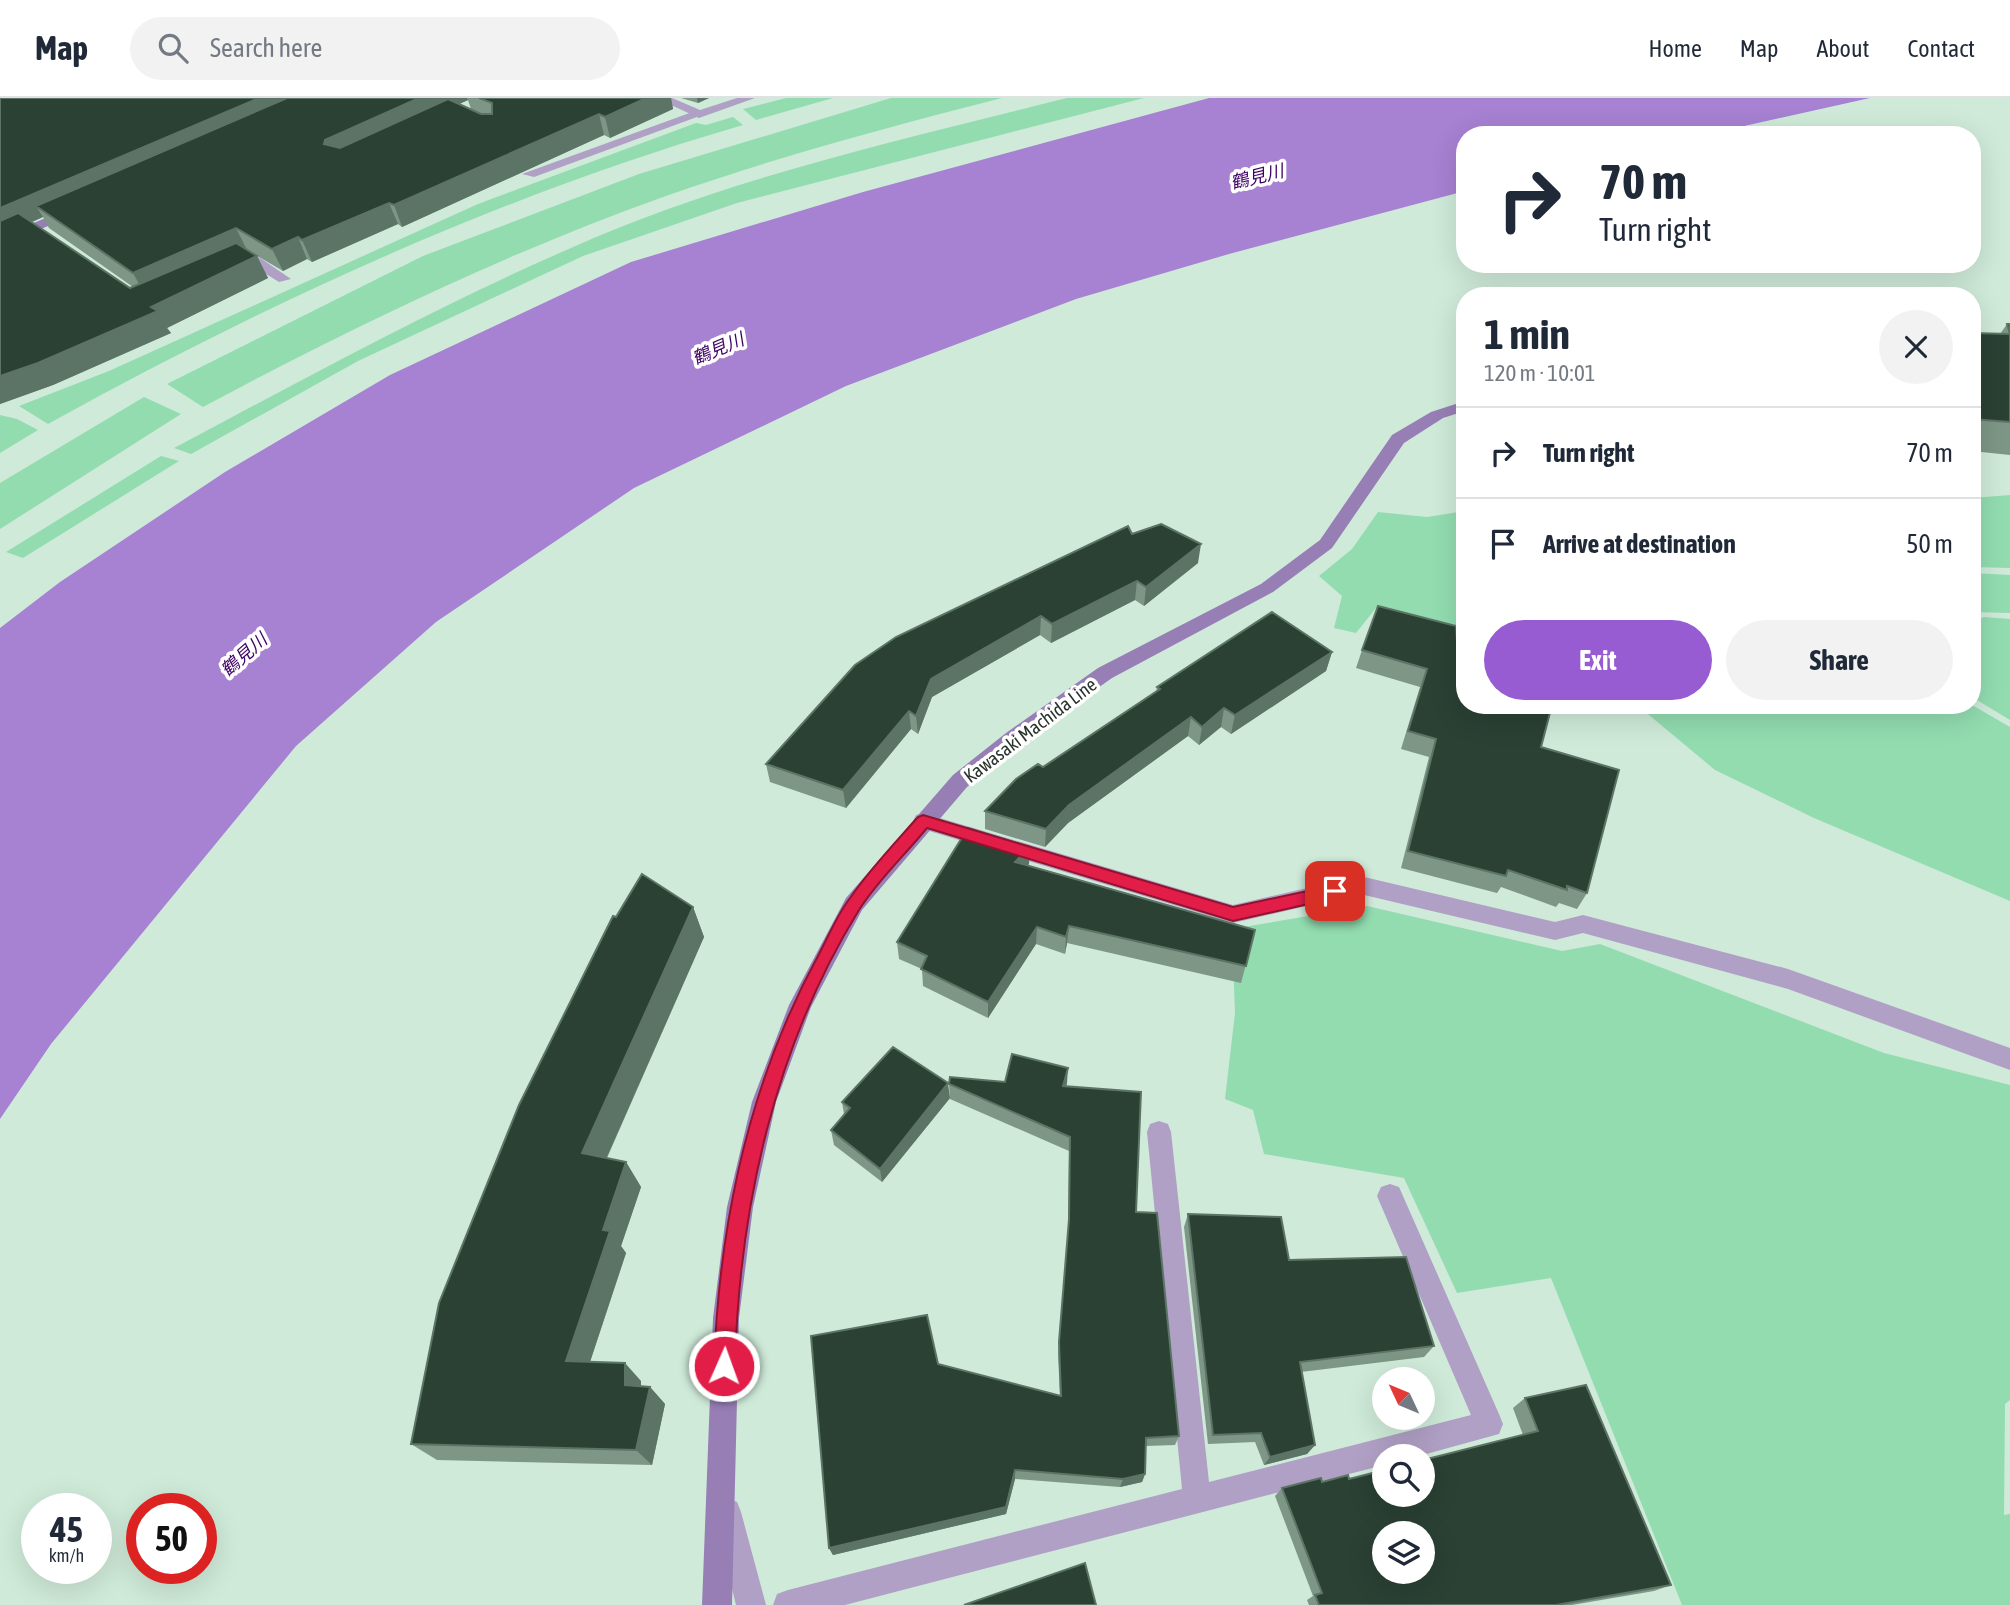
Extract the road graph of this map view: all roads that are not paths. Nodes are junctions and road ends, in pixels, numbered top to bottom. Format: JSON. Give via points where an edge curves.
{"nodes":[{"id":1,"x":662,"y":98,"type":"edge"},
{"id":2,"x":749,"y":98,"type":"edge"},
{"id":3,"x":699,"y":114,"type":"junction"},
{"id":4,"x":528,"y":174,"type":"edge"},
{"id":5,"x":86,"y":205,"type":"edge"},
{"id":6,"x":0,"y":242,"type":"edge"},
{"id":7,"x":225,"y":267,"type":"edge"},
{"id":8,"x":284,"y":279,"type":"dead end"},
{"id":9,"x":1456,"y":409,"type":"edge"},
{"id":10,"x":923,"y":821,"type":"junction"},
{"id":11,"x":2010,"y":1059,"type":"edge"},
{"id":12,"x":1159,"y":1132,"type":"dead end"},
{"id":13,"x":1390,"y":1196,"type":"dead end"},
{"id":14,"x":720,"y":1487,"type":"junction"},
{"id":15,"x":1197,"y":1500,"type":"junction"},
{"id":16,"x":717,"y":1605,"type":"edge"},
{"id":17,"x":751,"y":1605,"type":"edge"},
{"id":18,"x":788,"y":1605,"type":"edge"}],
"edges":[{"from":1,"to":3,"type":"street"},
{"from":2,"to":3,"type":"street"},
{"from":3,"to":4,"type":"street"},
{"from":5,"to":6,"type":"main road","via":[[40,231]]},
{"from":7,"to":8,"type":"street","via":[[248,256]]},
{"from":9,"to":10,"type":"main road","name":"Kawasaki Machida Line","via":[[1398,439],[1326,544],[1267,588],[1105,673],[960,781]]},
{"from":10,"to":11,"type":"street","via":[[1233,914],[1360,886],[1555,931],[1583,924],[1788,979]]},
{"from":10,"to":14,"type":"main road","name":"Kawasaki Machida Line","via":[[854,904],[800,1005],[764,1102],[740,1207],[726,1318]]},
{"from":12,"to":15,"type":"street"},
{"from":13,"to":15,"type":"street","via":[[1489,1424]]},
{"from":14,"to":16,"type":"main road","name":"Kawasaki Machida Line"},
{"from":14,"to":17,"type":"street"},
{"from":15,"to":18,"type":"street"}]}
